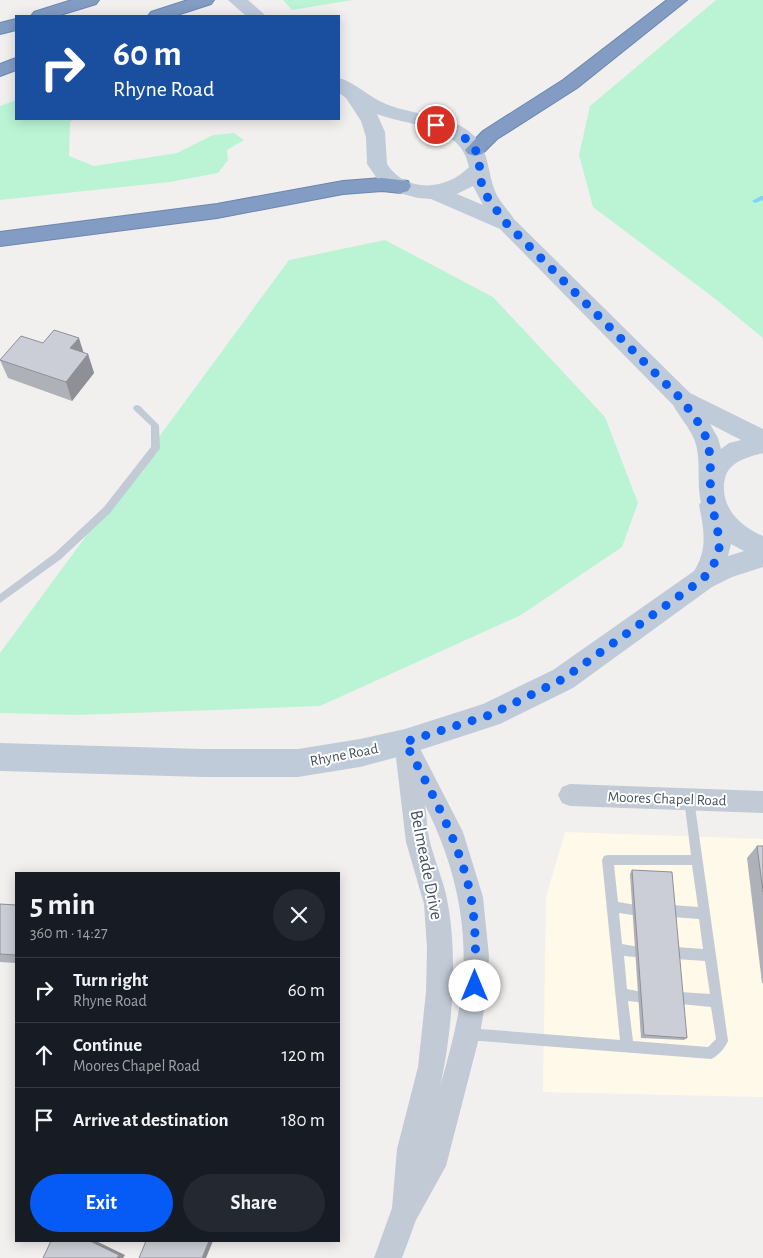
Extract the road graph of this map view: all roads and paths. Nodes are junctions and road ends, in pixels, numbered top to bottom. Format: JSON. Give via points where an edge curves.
{"nodes":[{"id":1,"x":90,"y":0,"type":"edge"},
{"id":2,"x":205,"y":0,"type":"edge"},
{"id":3,"x":237,"y":0,"type":"edge"},
{"id":4,"x":678,"y":0,"type":"edge"},
{"id":5,"x":43,"y":15,"type":"edge"},
{"id":6,"x":160,"y":15,"type":"edge"},
{"id":7,"x":256,"y":15,"type":"edge"},
{"id":8,"x":15,"y":24,"type":"edge"},
{"id":9,"x":0,"y":29,"type":"edge"},
{"id":10,"x":15,"y":64,"type":"edge"},
{"id":11,"x":0,"y":70,"type":"edge"},
{"id":12,"x":340,"y":85,"type":"edge"},
{"id":13,"x":355,"y":97,"type":"junction"},
{"id":14,"x":476,"y":159,"type":"junction"},
{"id":15,"x":401,"y":186,"type":"junction"},
{"id":16,"x":436,"y":193,"type":"junction"},
{"id":17,"x":507,"y":224,"type":"junction"},
{"id":18,"x":0,"y":239,"type":"edge"},
{"id":19,"x":681,"y":399,"type":"junction"},
{"id":20,"x":137,"y":408,"type":"dead end"},
{"id":21,"x":763,"y":442,"type":"edge"},
{"id":22,"x":711,"y":490,"type":"junction"},
{"id":23,"x":763,"y":548,"type":"edge"},
{"id":24,"x":763,"y":556,"type":"edge"},
{"id":25,"x":703,"y":579,"type":"junction"},
{"id":26,"x":0,"y":599,"type":"edge"},
{"id":27,"x":405,"y":742,"type":"junction"},
{"id":28,"x":0,"y":757,"type":"edge"},
{"id":29,"x":570,"y":796,"type":"dead end"},
{"id":30,"x":688,"y":799,"type":"junction"},
{"id":31,"x":763,"y":802,"type":"edge"},
{"id":32,"x":697,"y":860,"type":"junction"},
{"id":33,"x":613,"y":907,"type":"junction"},
{"id":34,"x":632,"y":908,"type":"edge"},
{"id":35,"x":672,"y":911,"type":"edge"},
{"id":36,"x":704,"y":913,"type":"junction"},
{"id":37,"x":617,"y":950,"type":"junction"},
{"id":38,"x":635,"y":951,"type":"edge"},
{"id":39,"x":676,"y":953,"type":"edge"},
{"id":40,"x":710,"y":955,"type":"junction"},
{"id":41,"x":621,"y":995,"type":"junction"},
{"id":42,"x":638,"y":996,"type":"dead end"},
{"id":43,"x":680,"y":998,"type":"edge"},
{"id":44,"x":717,"y":1001,"type":"junction"},
{"id":45,"x":467,"y":1034,"type":"junction"},
{"id":46,"x":627,"y":1047,"type":"junction"},
{"id":47,"x":404,"y":1213,"type":"junction"},
{"id":48,"x":388,"y":1258,"type":"edge"}],
"edges":[{"from":1,"to":5,"type":"highway"},
{"from":2,"to":6,"type":"highway"},
{"from":3,"to":7,"type":"main road"},
{"from":4,"to":14,"type":"highway","via":[[570,84],[490,135]]},
{"from":8,"to":9,"type":"highway"},
{"from":10,"to":11,"type":"highway"},
{"from":12,"to":13,"type":"main road"},
{"from":13,"to":14,"type":"main road","via":[[387,112],[451,129],[466,138]]},
{"from":13,"to":15,"type":"main road","via":[[374,128],[377,164],[384,174]]},
{"from":14,"to":16,"type":"main road","via":[[471,178],[462,185]]},
{"from":14,"to":17,"type":"main road","via":[[484,191]]},
{"from":15,"to":16,"type":"main road"},
{"from":15,"to":18,"type":"highway","via":[[363,184],[248,206]]},
{"from":16,"to":17,"type":"main road"},
{"from":17,"to":19,"type":"main road"},
{"from":19,"to":21,"type":"main road"},
{"from":19,"to":22,"type":"main road","via":[[706,438]]},
{"from":20,"to":26,"type":"lane","via":[[155,425],[156,448],[107,510],[58,556]]},
{"from":21,"to":22,"type":"main road","via":[[730,453],[716,465]]},
{"from":22,"to":23,"type":"main road","via":[[720,518],[736,534]]},
{"from":22,"to":25,"type":"main road","name":"Rhyne Road","via":[[719,549]]},
{"from":24,"to":25,"type":"main road","name":"Rhyne Road"},
{"from":25,"to":27,"type":"main road","name":"Rhyne Road","via":[[563,679],[490,715]]},
{"from":27,"to":28,"type":"main road","name":"Rhyne Road","via":[[298,763],[203,764]]},
{"from":27,"to":45,"type":"street","name":"Belmeade Drive","via":[[451,832],[471,898],[476,956]]},
{"from":27,"to":47,"type":"street","name":"Belmeade Drive","via":[[418,842],[436,904],[440,948],[431,1068],[411,1149]]},
{"from":29,"to":30,"type":"street","name":"Moores Chapel Road"},
{"from":30,"to":31,"type":"street","name":"Moores Chapel Road"},
{"from":30,"to":32,"type":"lane"},
{"from":32,"to":33,"type":"lane","via":[[608,860]]},
{"from":32,"to":36,"type":"lane"},
{"from":33,"to":34,"type":"lane"},
{"from":33,"to":37,"type":"lane"},
{"from":35,"to":36,"type":"lane"},
{"from":36,"to":40,"type":"lane"},
{"from":37,"to":38,"type":"lane"},
{"from":37,"to":41,"type":"lane"},
{"from":39,"to":40,"type":"lane"},
{"from":40,"to":44,"type":"lane"},
{"from":41,"to":42,"type":"lane"},
{"from":41,"to":46,"type":"lane"},
{"from":43,"to":44,"type":"lane"},
{"from":44,"to":46,"type":"lane","via":[[722,1041],[711,1053]]},
{"from":45,"to":46,"type":"lane"},
{"from":45,"to":47,"type":"street","name":"Belmeade Drive","via":[[432,1166]]},
{"from":47,"to":48,"type":"street","name":"Belmeade Drive"}]}
